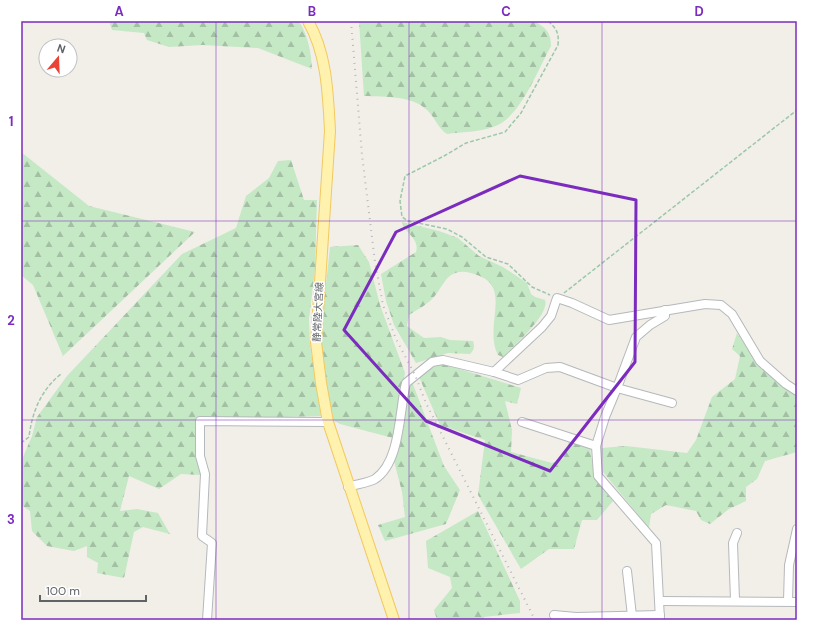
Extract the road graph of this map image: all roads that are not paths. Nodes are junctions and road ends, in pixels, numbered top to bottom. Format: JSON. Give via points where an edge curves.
{"nodes":[{"id":1,"x":308,"y":21,"type":"edge"},
{"id":2,"x":665,"y":310,"type":"junction"},
{"id":3,"x":494,"y":372,"type":"junction"},
{"id":4,"x":617,"y":388,"type":"junction"},
{"id":5,"x":797,"y":392,"type":"edge"},
{"id":6,"x":672,"y":403,"type":"dead end"},
{"id":7,"x":328,"y":422,"type":"junction"},
{"id":8,"x":522,"y":422,"type":"dead end"},
{"id":9,"x":596,"y":446,"type":"junction"},
{"id":10,"x":348,"y":487,"type":"junction"},
{"id":11,"x":797,"y":529,"type":"edge"},
{"id":12,"x":737,"y":533,"type":"dead end"},
{"id":13,"x":627,"y":571,"type":"dead end"},
{"id":14,"x":736,"y":600,"type":"junction"},
{"id":15,"x":660,"y":601,"type":"junction"},
{"id":16,"x":788,"y":601,"type":"junction"},
{"id":17,"x":797,"y":602,"type":"edge"},
{"id":18,"x":554,"y":615,"type":"dead end"},
{"id":19,"x":632,"y":616,"type":"junction"},
{"id":20,"x":660,"y":617,"type":"edge"},
{"id":21,"x":207,"y":620,"type":"edge"},
{"id":22,"x":394,"y":620,"type":"edge"}],
"edges":[{"from":1,"to":7,"type":"main road","name":"静常陸大宮線","via":[[322,58],[330,131],[316,342]]},
{"from":2,"to":3,"type":"street","via":[[609,320],[557,298],[551,316],[542,327]]},
{"from":2,"to":4,"type":"street","via":[[665,316],[636,337]]},
{"from":2,"to":5,"type":"street","via":[[705,304],[721,305],[732,314],[760,361]]},
{"from":3,"to":4,"type":"street","via":[[518,380],[546,368],[560,367]]},
{"from":3,"to":10,"type":"street","via":[[443,360],[432,362],[425,367],[406,383],[395,444],[388,466],[374,480]]},
{"from":4,"to":6,"type":"street"},
{"from":4,"to":9,"type":"street"},
{"from":7,"to":10,"type":"main road","name":"静常陸大宮線"},
{"from":7,"to":21,"type":"street","via":[[200,421],[200,456],[205,474],[202,536],[212,543]]},
{"from":8,"to":9,"type":"street"},
{"from":9,"to":15,"type":"street","via":[[598,476],[656,543]]},
{"from":10,"to":22,"type":"main road","name":"静常陸大宮線"},
{"from":11,"to":16,"type":"street","via":[[789,565]]},
{"from":12,"to":14,"type":"street","via":[[733,543]]},
{"from":13,"to":19,"type":"street"},
{"from":14,"to":15,"type":"street"},
{"from":14,"to":16,"type":"street"},
{"from":15,"to":20,"type":"street"},
{"from":16,"to":17,"type":"street"},
{"from":18,"to":19,"type":"street"},
{"from":19,"to":20,"type":"street"}]}
